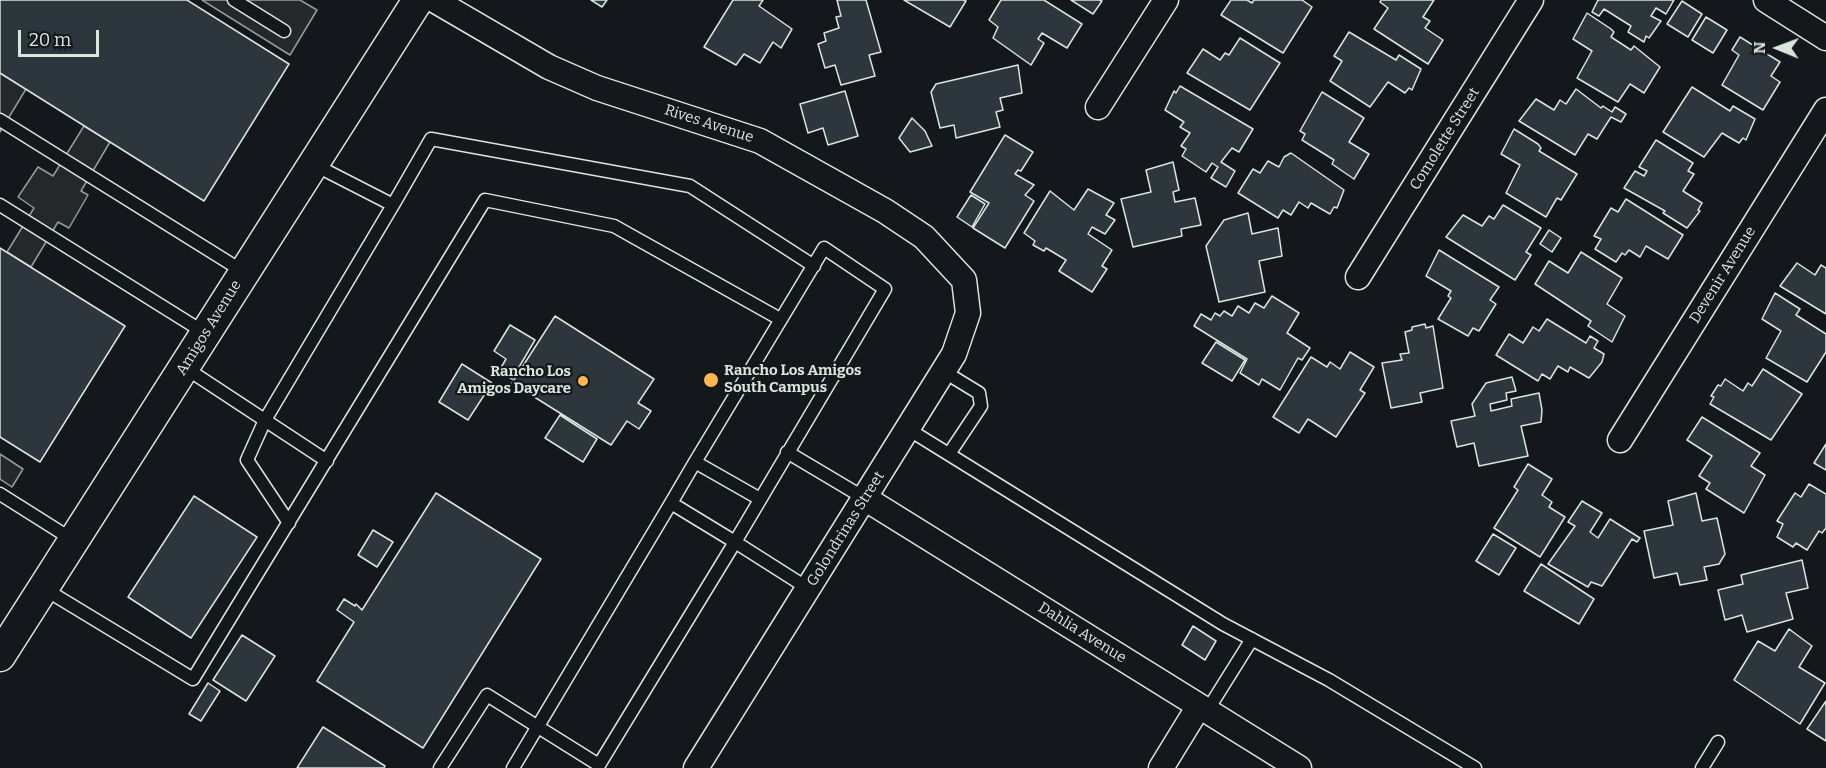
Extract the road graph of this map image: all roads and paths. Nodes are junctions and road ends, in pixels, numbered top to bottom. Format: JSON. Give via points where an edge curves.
{"nodes":[{"id":1,"x":234,"y":0,"type":"edge"},
{"id":2,"x":418,"y":0,"type":"edge"},
{"id":3,"x":434,"y":0,"type":"edge"},
{"id":4,"x":1166,"y":0,"type":"edge"},
{"id":5,"x":1531,"y":0,"type":"edge"},
{"id":6,"x":1766,"y":0,"type":"edge"},
{"id":7,"x":284,"y":31,"type":"dead end"},
{"id":8,"x":1826,"y":38,"type":"edge"},
{"id":9,"x":1098,"y":107,"type":"dead end"},
{"id":10,"x":1826,"y":110,"type":"edge"},
{"id":11,"x":0,"y":120,"type":"edge"},
{"id":12,"x":313,"y":165,"type":"junction"},
{"id":13,"x":0,"y":205,"type":"edge"},
{"id":14,"x":393,"y":205,"type":"junction"},
{"id":15,"x":814,"y":266,"type":"junction"},
{"id":16,"x":244,"y":272,"type":"junction"},
{"id":17,"x":1358,"y":277,"type":"dead end"},
{"id":18,"x":964,"y":280,"type":"joint"},
{"id":19,"x":780,"y":319,"type":"junction"},
{"id":20,"x":206,"y":333,"type":"junction"},
{"id":21,"x":184,"y":367,"type":"junction"},
{"id":22,"x":943,"y":371,"type":"junction"},
{"id":23,"x":265,"y":420,"type":"junction"},
{"id":24,"x":908,"y":429,"type":"junction"},
{"id":25,"x":1620,"y":440,"type":"dead end"},
{"id":26,"x":787,"y":452,"type":"junction"},
{"id":27,"x":949,"y":454,"type":"junction"},
{"id":28,"x":327,"y":461,"type":"junction"},
{"id":29,"x":695,"y":462,"type":"junction"},
{"id":30,"x":0,"y":494,"type":"edge"},
{"id":31,"x":760,"y":499,"type":"junction"},
{"id":32,"x":866,"y":499,"type":"junction"},
{"id":33,"x":671,"y":503,"type":"junction"},
{"id":34,"x":289,"y":523,"type":"junction"},
{"id":35,"x":74,"y":540,"type":"junction"},
{"id":36,"x":735,"y":542,"type":"junction"},
{"id":37,"x":43,"y":588,"type":"junction"},
{"id":38,"x":809,"y":589,"type":"junction"},
{"id":39,"x":1252,"y":639,"type":"junction"},
{"id":40,"x":0,"y":656,"type":"edge"},
{"id":41,"x":1203,"y":708,"type":"junction"},
{"id":42,"x":538,"y":727,"type":"junction"},
{"id":43,"x":1718,"y":742,"type":"dead end"},
{"id":44,"x":600,"y":767,"type":"edge"},
{"id":45,"x":440,"y":768,"type":"edge"},
{"id":46,"x":513,"y":768,"type":"edge"},
{"id":47,"x":696,"y":768,"type":"edge"},
{"id":48,"x":1161,"y":768,"type":"edge"},
{"id":49,"x":1299,"y":768,"type":"edge"},
{"id":50,"x":1474,"y":768,"type":"edge"},
{"id":51,"x":1702,"y":768,"type":"edge"}],
"edges":[{"from":1,"to":7,"type":"lane"},
{"from":2,"to":12,"type":"street","name":"Amigos Avenue"},
{"from":3,"to":18,"type":"street","name":"Rives Avenue","via":[[549,68],[597,88],[760,141],[803,163],[924,237]]},
{"from":4,"to":9,"type":"street"},
{"from":5,"to":17,"type":"street","name":"Comolette Street"},
{"from":6,"to":8,"type":"street"},
{"from":10,"to":25,"type":"street","name":"Devenir Avenue"},
{"from":11,"to":16,"type":"lane"},
{"from":12,"to":14,"type":"lane"},
{"from":12,"to":16,"type":"street","name":"Amigos Avenue"},
{"from":13,"to":20,"type":"lane"},
{"from":14,"to":15,"type":"lane","via":[[431,139],[690,186]]},
{"from":14,"to":23,"type":"lane"},
{"from":15,"to":19,"type":"lane"},
{"from":15,"to":26,"type":"lane","via":[[824,248],[885,289]]},
{"from":16,"to":20,"type":"street","name":"Amigos Avenue"},
{"from":18,"to":22,"type":"street","name":"Golondrinas Street","via":[[968,314],[954,354]]},
{"from":19,"to":28,"type":"lane","via":[[614,226],[485,200]]},
{"from":19,"to":29,"type":"lane"},
{"from":20,"to":21,"type":"street","name":"Amigos Avenue"},
{"from":21,"to":23,"type":"lane"},
{"from":21,"to":35,"type":"street","name":"Amigos Avenue"},
{"from":22,"to":24,"type":"street","name":"Golondrinas Street"},
{"from":22,"to":27,"type":"lane","via":[[979,393],[981,406]]},
{"from":23,"to":28,"type":"lane"},
{"from":23,"to":34,"type":"lane","via":[[247,460]]},
{"from":24,"to":27,"type":"lane"},
{"from":24,"to":32,"type":"street","name":"Golondrinas Street"},
{"from":26,"to":31,"type":"lane"},
{"from":26,"to":32,"type":"lane"},
{"from":27,"to":39,"type":"lane"},
{"from":28,"to":34,"type":"lane"},
{"from":29,"to":31,"type":"lane"},
{"from":29,"to":33,"type":"lane"},
{"from":30,"to":35,"type":"lane"},
{"from":31,"to":36,"type":"lane"},
{"from":32,"to":38,"type":"street","name":"Golondrinas Street"},
{"from":32,"to":41,"type":"street","name":"Dahlia Avenue"},
{"from":33,"to":36,"type":"lane"},
{"from":33,"to":42,"type":"lane"},
{"from":34,"to":37,"type":"lane","via":[[193,680]]},
{"from":35,"to":37,"type":"street","name":"Amigos Avenue"},
{"from":36,"to":38,"type":"lane"},
{"from":36,"to":44,"type":"lane"},
{"from":37,"to":40,"type":"street","name":"Amigos Avenue"},
{"from":38,"to":47,"type":"street","name":"Golondrinas Street"},
{"from":39,"to":41,"type":"lane"},
{"from":39,"to":50,"type":"lane","via":[[1329,680]]},
{"from":41,"to":48,"type":"street"},
{"from":41,"to":49,"type":"street","name":"Dahlia Avenue"},
{"from":42,"to":44,"type":"lane"},
{"from":42,"to":45,"type":"lane","via":[[487,695]]},
{"from":42,"to":46,"type":"lane"},
{"from":43,"to":51,"type":"lane"}]}
